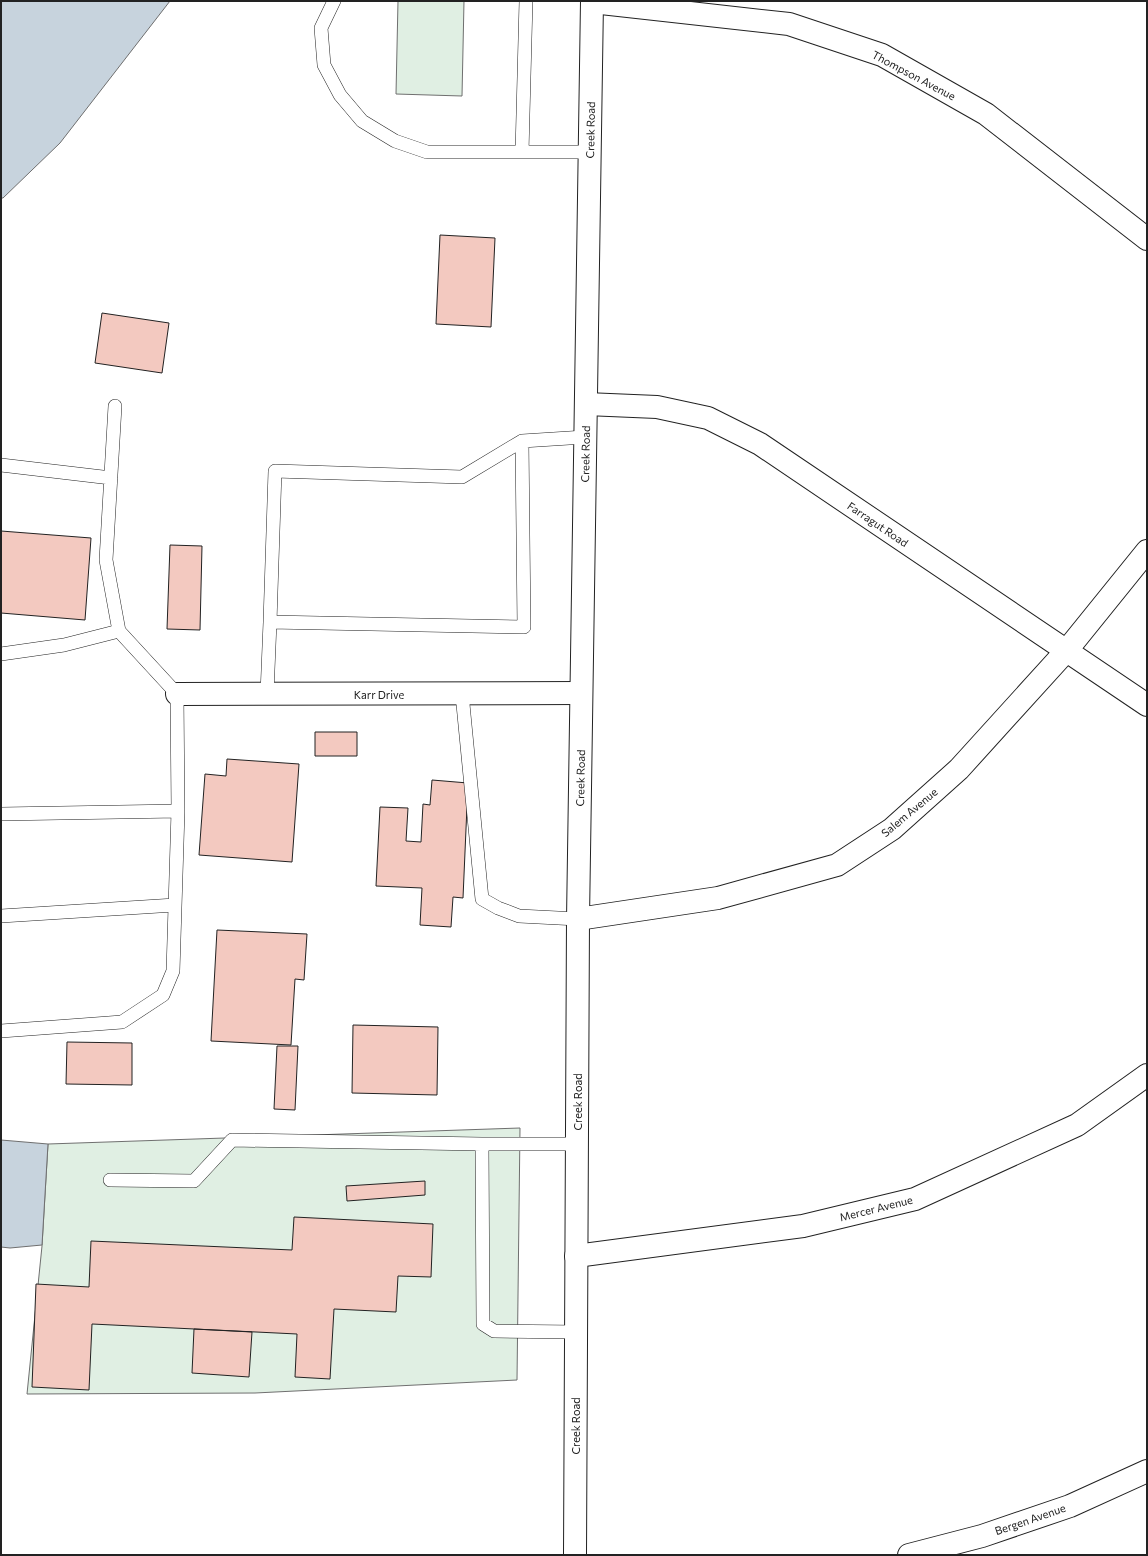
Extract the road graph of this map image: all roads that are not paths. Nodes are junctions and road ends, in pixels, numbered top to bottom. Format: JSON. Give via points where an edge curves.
{"nodes":[{"id":1,"x":334,"y":1,"type":"edge"},
{"id":2,"x":526,"y":1,"type":"edge"},
{"id":3,"x":592,"y":2,"type":"edge"},
{"id":4,"x":522,"y":152,"type":"junction"},
{"id":5,"x":590,"y":152,"type":"junction"},
{"id":6,"x":1147,"y":239,"type":"edge"},
{"id":7,"x":586,"y":404,"type":"junction"},
{"id":8,"x":115,"y":406,"type":"dead end"},
{"id":9,"x":585,"y":437,"type":"junction"},
{"id":10,"x":522,"y":441,"type":"junction"},
{"id":11,"x":1,"y":465,"type":"edge"},
{"id":12,"x":111,"y":478,"type":"junction"},
{"id":13,"x":1147,"y":552,"type":"edge"},
{"id":14,"x":270,"y":622,"type":"junction"},
{"id":15,"x":119,"y":631,"type":"junction"},
{"id":16,"x":1067,"y":650,"type":"junction"},
{"id":17,"x":1,"y":654,"type":"edge"},
{"id":18,"x":581,"y":693,"type":"junction"},
{"id":19,"x":178,"y":694,"type":"junction"},
{"id":20,"x":268,"y":694,"type":"junction"},
{"id":21,"x":462,"y":694,"type":"junction"},
{"id":22,"x":1147,"y":705,"type":"edge"},
{"id":23,"x":178,"y":811,"type":"junction"},
{"id":24,"x":1,"y":814,"type":"edge"},
{"id":25,"x":175,"y":905,"type":"junction"},
{"id":26,"x":1,"y":916,"type":"edge"},
{"id":27,"x":578,"y":919,"type":"junction"},
{"id":28,"x":1,"y":1031,"type":"edge"},
{"id":29,"x":1147,"y":1075,"type":"edge"},
{"id":30,"x":482,"y":1144,"type":"junction"},
{"id":31,"x":577,"y":1144,"type":"junction"},
{"id":32,"x":110,"y":1180,"type":"dead end"},
{"id":33,"x":576,"y":1256,"type":"junction"},
{"id":34,"x":576,"y":1332,"type":"junction"},
{"id":35,"x":1147,"y":1471,"type":"edge"},
{"id":36,"x":575,"y":1555,"type":"edge"},
{"id":37,"x":909,"y":1555,"type":"edge"}],
"edges":[{"from":1,"to":4,"type":"lane","via":[[321,28],[324,65],[340,95],[362,121],[395,142],[427,152]]},
{"from":2,"to":4,"type":"lane"},
{"from":3,"to":5,"type":"street","name":"Creek Road"},
{"from":3,"to":6,"type":"street","name":"Thompson Avenue","via":[[789,24],[882,55],[986,114]]},
{"from":4,"to":5,"type":"lane"},
{"from":5,"to":7,"type":"street","name":"Creek Road"},
{"from":7,"to":9,"type":"street","name":"Creek Road"},
{"from":7,"to":16,"type":"street","name":"Farragut Road","via":[[657,407],[708,418],[760,444]]},
{"from":8,"to":12,"type":"lane"},
{"from":9,"to":10,"type":"lane"},
{"from":9,"to":18,"type":"street","name":"Creek Road"},
{"from":10,"to":14,"type":"lane","via":[[462,477],[275,471]]},
{"from":10,"to":14,"type":"lane","via":[[524,628]]},
{"from":11,"to":12,"type":"lane"},
{"from":12,"to":15,"type":"lane","via":[[106,560]]},
{"from":13,"to":16,"type":"street","name":"Salem Avenue"},
{"from":14,"to":20,"type":"lane"},
{"from":15,"to":17,"type":"lane","via":[[64,645]]},
{"from":15,"to":19,"type":"lane"},
{"from":16,"to":22,"type":"street","name":"Farragut Road"},
{"from":16,"to":27,"type":"street","name":"Salem Avenue","via":[[959,769],[892,829],[837,865],[718,898]]},
{"from":18,"to":21,"type":"street","name":"Karr Drive"},
{"from":18,"to":27,"type":"street","name":"Creek Road"},
{"from":19,"to":20,"type":"street","name":"Karr Drive"},
{"from":19,"to":23,"type":"lane"},
{"from":20,"to":21,"type":"street","name":"Karr Drive"},
{"from":21,"to":27,"type":"lane","via":[[482,898],[519,916]]},
{"from":23,"to":24,"type":"lane"},
{"from":23,"to":25,"type":"lane"},
{"from":25,"to":26,"type":"lane"},
{"from":25,"to":28,"type":"lane","via":[[173,971],[163,994],[122,1022]]},
{"from":27,"to":31,"type":"street","name":"Creek Road"},
{"from":29,"to":33,"type":"street","name":"Mercer Avenue","via":[[1077,1125],[915,1199],[803,1226]]},
{"from":30,"to":31,"type":"lane"},
{"from":30,"to":32,"type":"lane","via":[[232,1140],[194,1181]]},
{"from":30,"to":34,"type":"lane","via":[[483,1324],[494,1331]]},
{"from":31,"to":33,"type":"street","name":"Creek Road"},
{"from":33,"to":34,"type":"street","name":"Creek Road"},
{"from":34,"to":36,"type":"street","name":"Creek Road"},
{"from":35,"to":37,"type":"street","name":"Bergen Avenue","via":[[1070,1506],[982,1536]]}]}
